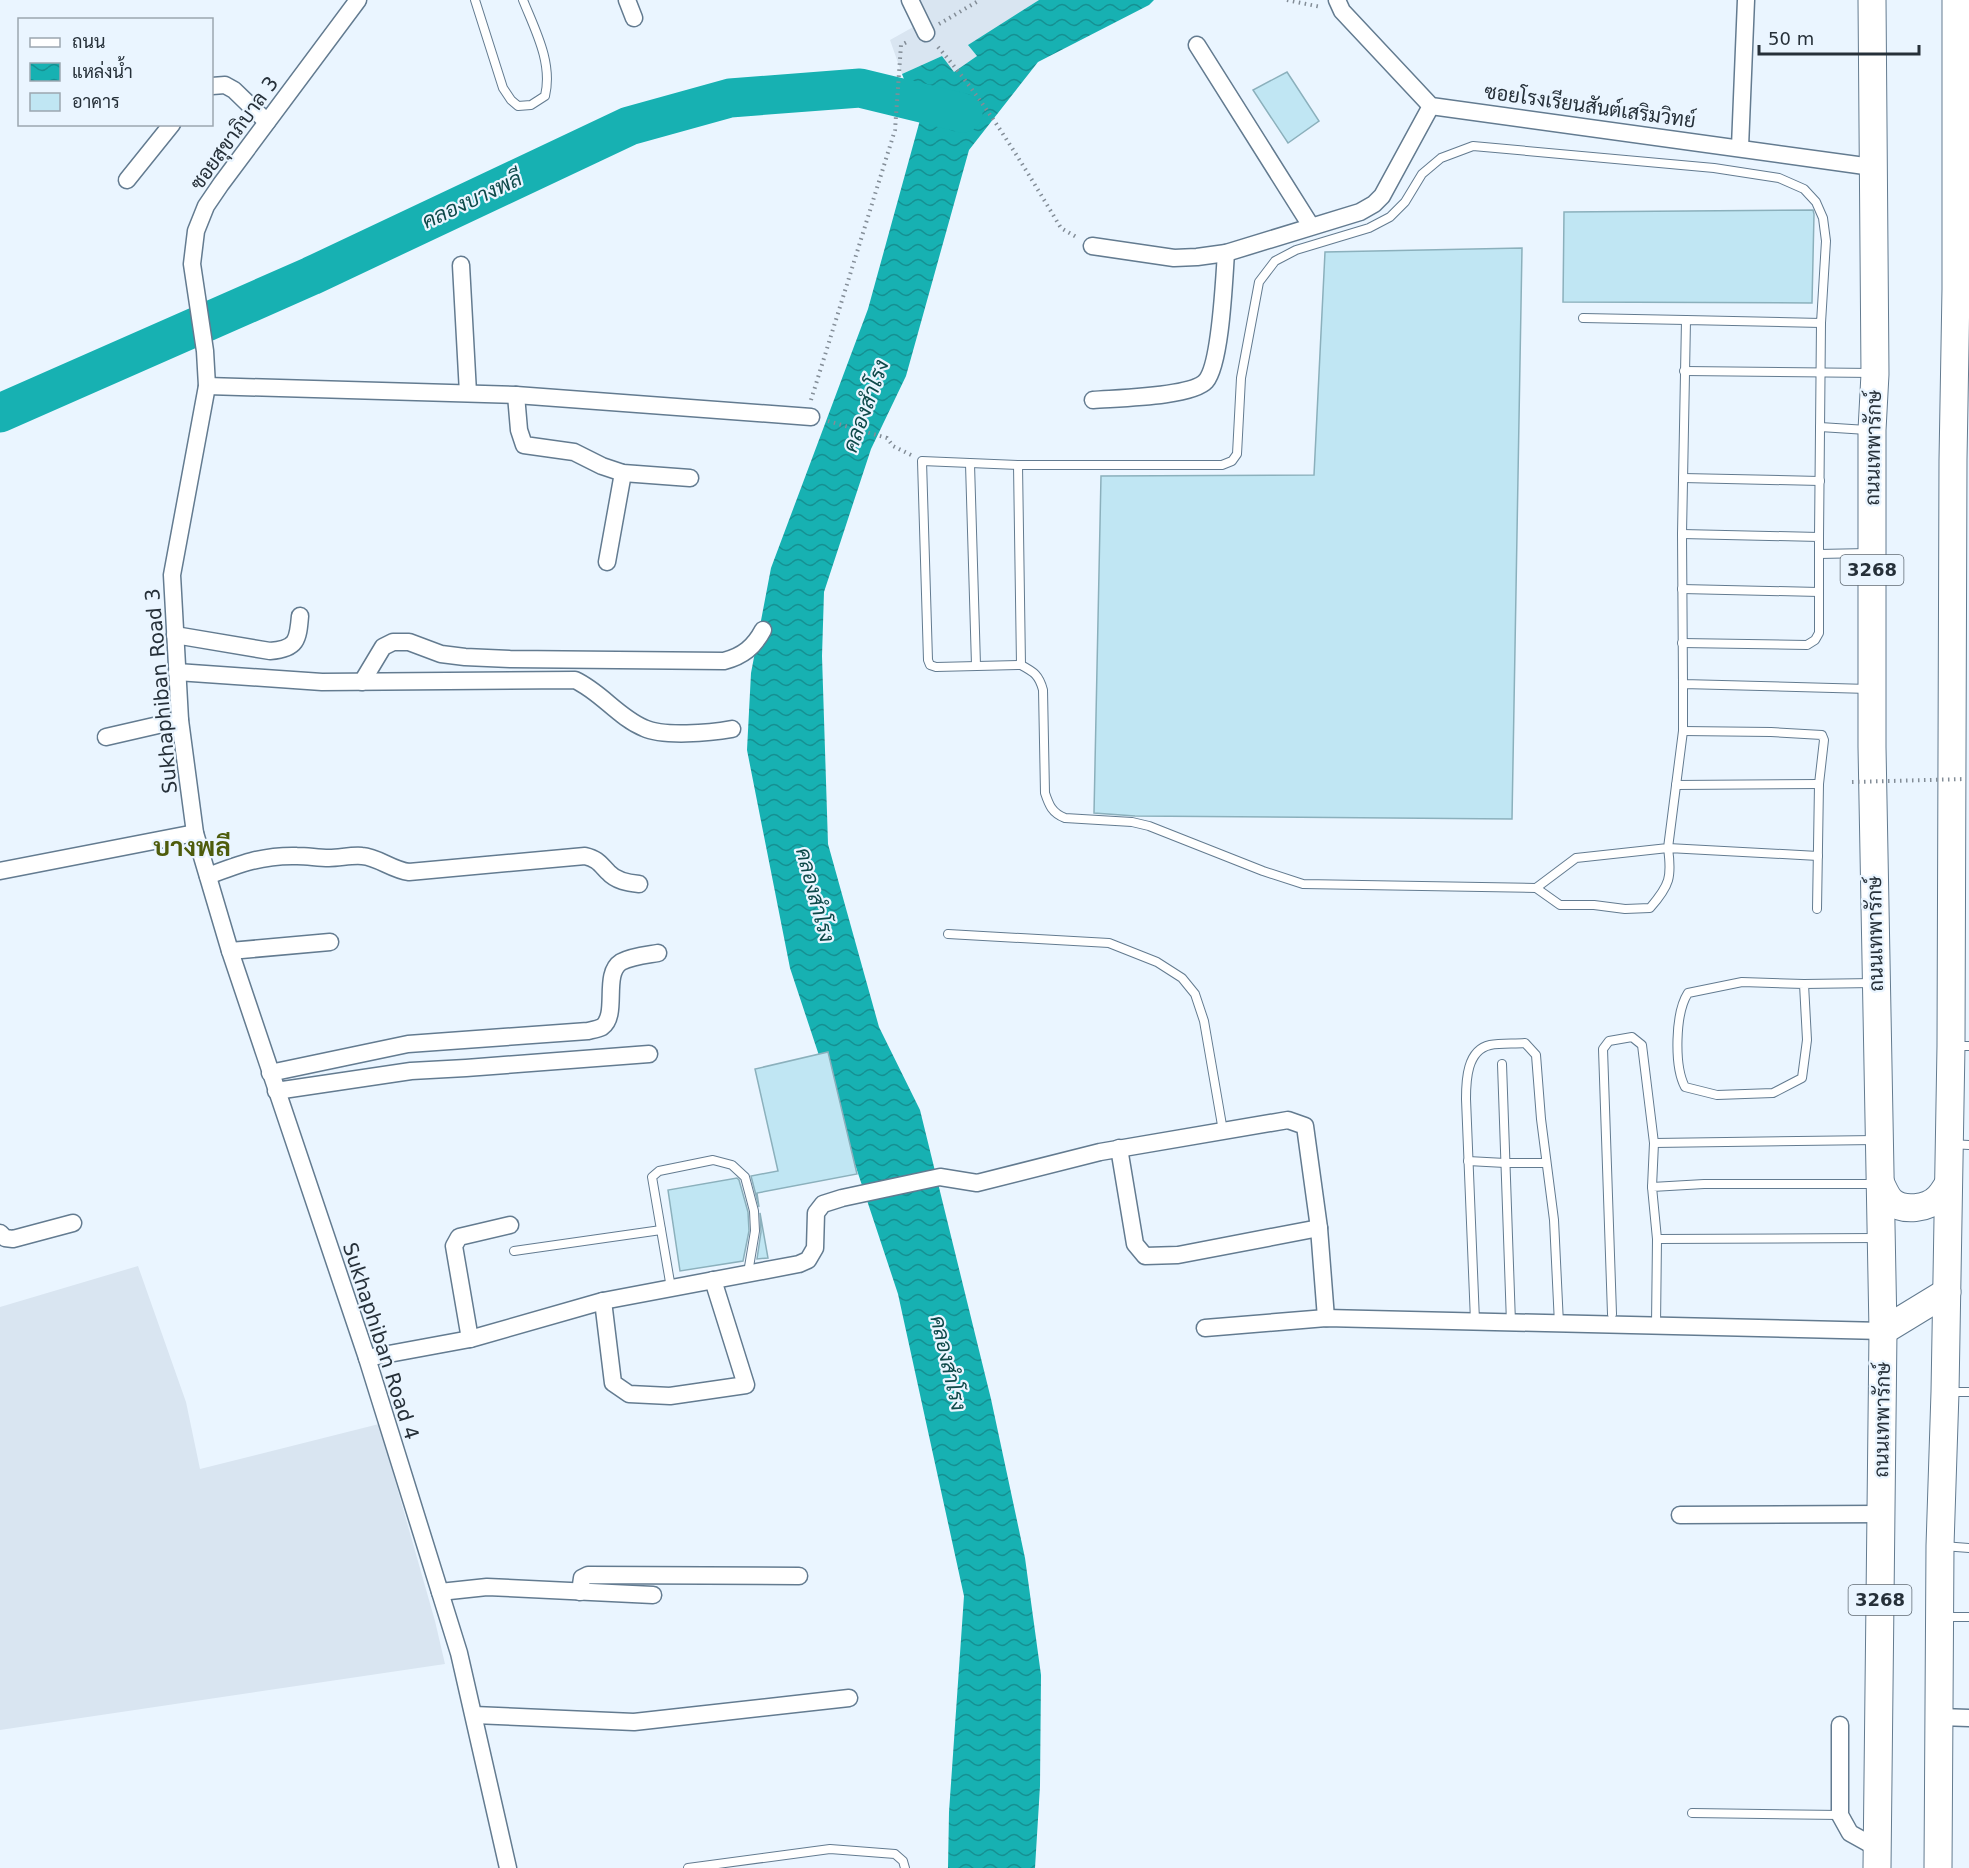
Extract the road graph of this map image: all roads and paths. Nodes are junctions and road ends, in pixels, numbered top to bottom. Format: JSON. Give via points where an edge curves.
{"nodes":[{"id":1,"x":358,"y":0,"type":"edge"},
{"id":2,"x":475,"y":0,"type":"edge"},
{"id":3,"x":523,"y":0,"type":"edge"},
{"id":4,"x":627,"y":0,"type":"edge"},
{"id":5,"x":910,"y":0,"type":"edge"},
{"id":6,"x":1287,"y":0,"type":"edge"},
{"id":7,"x":1746,"y":0,"type":"edge"},
{"id":8,"x":1956,"y":0,"type":"edge"},
{"id":9,"x":1872,"y":1,"type":"edge"},
{"id":10,"x":1340,"y":5,"type":"edge"},
{"id":11,"x":634,"y":18,"type":"dead end"},
{"id":12,"x":926,"y":33,"type":"joint"},
{"id":13,"x":901,"y":45,"type":"dead end"},
{"id":14,"x":1197,"y":45,"type":"dead end"},
{"id":15,"x":213,"y":86,"type":"edge"},
{"id":16,"x":1962,"y":98,"type":"edge"},
{"id":17,"x":1431,"y":106,"type":"junction"},
{"id":18,"x":267,"y":122,"type":"junction"},
{"id":19,"x":170,"y":126,"type":"edge"},
{"id":20,"x":1740,"y":147,"type":"junction"},
{"id":21,"x":1872,"y":167,"type":"junction"},
{"id":22,"x":127,"y":180,"type":"dead end"},
{"id":23,"x":1311,"y":226,"type":"junction"},
{"id":24,"x":1092,"y":246,"type":"joint"},
{"id":25,"x":1226,"y":253,"type":"junction"},
{"id":26,"x":461,"y":265,"type":"dead end"},
{"id":27,"x":1582,"y":318,"type":"dead end"},
{"id":28,"x":1686,"y":320,"type":"junction"},
{"id":29,"x":1821,"y":322,"type":"junction"},
{"id":30,"x":205,"y":351,"type":"joint"},
{"id":31,"x":1684,"y":371,"type":"junction"},
{"id":32,"x":1820,"y":372,"type":"junction"},
{"id":33,"x":1875,"y":374,"type":"junction"},
{"id":34,"x":207,"y":386,"type":"junction"},
{"id":35,"x":468,"y":393,"type":"junction"},
{"id":36,"x":516,"y":395,"type":"junction"},
{"id":37,"x":1093,"y":400,"type":"dead end"},
{"id":38,"x":811,"y":417,"type":"junction"},
{"id":39,"x":1820,"y":427,"type":"junction"},
{"id":40,"x":1872,"y":430,"type":"junction"},
{"id":41,"x":1961,"y":460,"type":"edge"},
{"id":42,"x":922,"y":461,"type":"junction"},
{"id":43,"x":970,"y":464,"type":"junction"},
{"id":44,"x":1018,"y":465,"type":"junction"},
{"id":45,"x":623,"y":473,"type":"junction"},
{"id":46,"x":690,"y":478,"type":"dead end"},
{"id":47,"x":1683,"y":478,"type":"junction"},
{"id":48,"x":1820,"y":481,"type":"junction"},
{"id":49,"x":1682,"y":534,"type":"junction"},
{"id":50,"x":1819,"y":537,"type":"junction"},
{"id":51,"x":1872,"y":553,"type":"junction"},
{"id":52,"x":1819,"y":554,"type":"junction"},
{"id":53,"x":607,"y":562,"type":"dead end"},
{"id":54,"x":1682,"y":589,"type":"junction"},
{"id":55,"x":1819,"y":592,"type":"junction"},
{"id":56,"x":300,"y":616,"type":"dead end"},
{"id":57,"x":763,"y":630,"type":"dead end"},
{"id":58,"x":175,"y":634,"type":"junction"},
{"id":59,"x":1682,"y":643,"type":"junction"},
{"id":60,"x":976,"y":665,"type":"junction"},
{"id":61,"x":1021,"y":665,"type":"junction"},
{"id":62,"x":177,"y":672,"type":"junction"},
{"id":63,"x":362,"y":682,"type":"junction"},
{"id":64,"x":1683,"y":684,"type":"junction"},
{"id":65,"x":1961,"y":685,"type":"edge"},
{"id":66,"x":1872,"y":689,"type":"junction"},
{"id":67,"x":180,"y":720,"type":"junction"},
{"id":68,"x":732,"y":729,"type":"dead end"},
{"id":69,"x":1683,"y":731,"type":"junction"},
{"id":70,"x":106,"y":737,"type":"dead end"},
{"id":71,"x":1965,"y":780,"type":"dead end"},
{"id":72,"x":1852,"y":782,"type":"dead end"},
{"id":73,"x":1819,"y":784,"type":"junction"},
{"id":74,"x":1676,"y":785,"type":"junction"},
{"id":75,"x":195,"y":833,"type":"junction"},
{"id":76,"x":1668,"y":848,"type":"junction"},
{"id":77,"x":1818,"y":856,"type":"junction"},
{"id":78,"x":1960,"y":868,"type":"edge"},
{"id":79,"x":0,"y":871,"type":"edge"},
{"id":80,"x":208,"y":876,"type":"junction"},
{"id":81,"x":639,"y":884,"type":"dead end"},
{"id":82,"x":1536,"y":888,"type":"junction"},
{"id":83,"x":1817,"y":909,"type":"dead end"},
{"id":84,"x":948,"y":934,"type":"dead end"},
{"id":85,"x":330,"y":942,"type":"dead end"},
{"id":86,"x":230,"y":951,"type":"junction"},
{"id":87,"x":658,"y":953,"type":"dead end"},
{"id":88,"x":1875,"y":983,"type":"junction"},
{"id":89,"x":1804,"y":984,"type":"junction"},
{"id":90,"x":1960,"y":1046,"type":"edge"},
{"id":91,"x":649,"y":1053,"type":"dead end"},
{"id":92,"x":1502,"y":1064,"type":"dead end"},
{"id":93,"x":270,"y":1073,"type":"junction"},
{"id":94,"x":276,"y":1091,"type":"junction"},
{"id":95,"x":1223,"y":1131,"type":"junction"},
{"id":96,"x":1881,"y":1140,"type":"junction"},
{"id":97,"x":1654,"y":1143,"type":"junction"},
{"id":98,"x":1959,"y":1145,"type":"edge"},
{"id":99,"x":1119,"y":1148,"type":"junction"},
{"id":100,"x":1468,"y":1161,"type":"junction"},
{"id":101,"x":1504,"y":1163,"type":"junction"},
{"id":102,"x":1546,"y":1163,"type":"junction"},
{"id":103,"x":1881,"y":1184,"type":"junction"},
{"id":104,"x":1947,"y":1186,"type":"junction"},
{"id":105,"x":1652,"y":1187,"type":"junction"},
{"id":106,"x":73,"y":1223,"type":"dead end"},
{"id":107,"x":510,"y":1225,"type":"dead end"},
{"id":108,"x":1319,"y":1228,"type":"junction"},
{"id":109,"x":661,"y":1230,"type":"junction"},
{"id":110,"x":0,"y":1233,"type":"edge"},
{"id":111,"x":1882,"y":1238,"type":"junction"},
{"id":112,"x":1657,"y":1239,"type":"junction"},
{"id":113,"x":514,"y":1251,"type":"dead end"},
{"id":114,"x":748,"y":1273,"type":"junction"},
{"id":115,"x":713,"y":1280,"type":"junction"},
{"id":116,"x":671,"y":1288,"type":"junction"},
{"id":117,"x":1947,"y":1292,"type":"junction"},
{"id":118,"x":603,"y":1301,"type":"junction"},
{"id":119,"x":1612,"y":1314,"type":"dead end"},
{"id":120,"x":1326,"y":1318,"type":"junction"},
{"id":121,"x":1475,"y":1321,"type":"junction"},
{"id":122,"x":1511,"y":1323,"type":"junction"},
{"id":123,"x":1559,"y":1324,"type":"junction"},
{"id":124,"x":1656,"y":1325,"type":"junction"},
{"id":125,"x":1205,"y":1328,"type":"dead end"},
{"id":126,"x":1883,"y":1331,"type":"junction"},
{"id":127,"x":470,"y":1339,"type":"junction"},
{"id":128,"x":367,"y":1358,"type":"junction"},
{"id":129,"x":1957,"y":1392,"type":"edge"},
{"id":130,"x":1881,"y":1514,"type":"junction"},
{"id":131,"x":1680,"y":1515,"type":"dead end"},
{"id":132,"x":1940,"y":1546,"type":"junction"},
{"id":133,"x":1969,"y":1548,"type":"edge"},
{"id":134,"x":799,"y":1576,"type":"dead end"},
{"id":135,"x":440,"y":1592,"type":"junction"},
{"id":136,"x":580,"y":1592,"type":"junction"},
{"id":137,"x":653,"y":1596,"type":"dead end"},
{"id":138,"x":1939,"y":1617,"type":"junction"},
{"id":139,"x":1969,"y":1617,"type":"edge"},
{"id":140,"x":849,"y":1698,"type":"dead end"},
{"id":141,"x":474,"y":1715,"type":"junction"},
{"id":142,"x":1940,"y":1717,"type":"junction"},
{"id":143,"x":1969,"y":1718,"type":"edge"},
{"id":144,"x":1840,"y":1725,"type":"dead end"},
{"id":145,"x":1692,"y":1813,"type":"dead end"},
{"id":146,"x":1840,"y":1815,"type":"junction"},
{"id":147,"x":1877,"y":1858,"type":"edge"},
{"id":148,"x":508,"y":1868,"type":"edge"},
{"id":149,"x":688,"y":1868,"type":"edge"},
{"id":150,"x":905,"y":1868,"type":"edge"},
{"id":151,"x":1938,"y":1868,"type":"edge"}],
"edges":[{"from":1,"to":18,"type":"street","name":"ซอยสุขาภิบาล 3"},
{"from":2,"to":3,"type":"lane","via":[[503,88],[518,106],[531,105],[545,96],[548,83],[541,44]]},
{"from":4,"to":11,"type":"street"},
{"from":5,"to":12,"type":"street"},
{"from":6,"to":10,"type":"path"},
{"from":7,"to":20,"type":"street"},
{"from":8,"to":16,"type":"main road","number":"3268"},
{"from":9,"to":21,"type":"main road","name":"ถนนเทพารักษ์","number":"3268"},
{"from":10,"to":17,"type":"street"},
{"from":12,"to":24,"type":"path","via":[[997,124],[1061,228]]},
{"from":13,"to":38,"type":"path","via":[[895,130],[811,396]]},
{"from":14,"to":23,"type":"street"},
{"from":15,"to":18,"type":"street","via":[[225,85],[234,90]]},
{"from":16,"to":41,"type":"main road","number":"3268","via":[[1956,289]]},
{"from":17,"to":20,"type":"street","name":"ซอยโรงเรียนสันต์เสริมวิทย์"},
{"from":17,"to":23,"type":"street","via":[[1374,204]]},
{"from":18,"to":30,"type":"street","name":"ซอยสุขาภิบาล 3","via":[[206,206],[196,231],[192,264]]},
{"from":19,"to":22,"type":"street"},
{"from":20,"to":21,"type":"street","name":"ซอยโรงเรียนสันต์เสริมวิทย์"},
{"from":21,"to":33,"type":"main road","name":"ถนนเทพารักษ์","number":"3268"},
{"from":23,"to":25,"type":"street"},
{"from":24,"to":25,"type":"street","via":[[1174,258]]},
{"from":25,"to":37,"type":"street","via":[[1218,346],[1206,381],[1174,393]]},
{"from":26,"to":35,"type":"street"},
{"from":27,"to":28,"type":"lane"},
{"from":28,"to":29,"type":"lane"},
{"from":28,"to":31,"type":"lane"},
{"from":29,"to":32,"type":"lane"},
{"from":29,"to":44,"type":"lane","via":[[1826,240],[1816,202],[1804,189],[1779,178],[1714,168],[1473,146],[1441,158],[1422,174],[1405,202],[1390,217],[1369,228],[1296,250],[1275,261],[1264,275],[1259,282],[1241,378],[1237,454],[1232,461],[1222,465]]},
{"from":30,"to":34,"type":"street","name":"Sukhaphiban Road 3"},
{"from":31,"to":32,"type":"lane"},
{"from":31,"to":47,"type":"lane"},
{"from":32,"to":33,"type":"lane"},
{"from":32,"to":39,"type":"lane"},
{"from":33,"to":40,"type":"main road","name":"ถนนเทพารักษ์","number":"3268"},
{"from":34,"to":35,"type":"street"},
{"from":34,"to":58,"type":"street","name":"Sukhaphiban Road 3","via":[[172,574]]},
{"from":35,"to":36,"type":"street"},
{"from":36,"to":38,"type":"street"},
{"from":36,"to":45,"type":"street","via":[[524,445],[574,452]]},
{"from":38,"to":42,"type":"path","via":[[887,438],[893,446]]},
{"from":39,"to":40,"type":"lane"},
{"from":39,"to":48,"type":"lane"},
{"from":40,"to":51,"type":"main road","name":"ถนนเทพารักษ์","number":"3268"},
{"from":41,"to":65,"type":"main road","number":"3268"},
{"from":42,"to":43,"type":"lane"},
{"from":42,"to":60,"type":"lane","via":[[928,660],[936,667]]},
{"from":43,"to":44,"type":"lane"},
{"from":43,"to":60,"type":"lane"},
{"from":44,"to":61,"type":"lane"},
{"from":45,"to":46,"type":"street"},
{"from":45,"to":53,"type":"street"},
{"from":47,"to":48,"type":"lane"},
{"from":47,"to":49,"type":"lane"},
{"from":48,"to":50,"type":"lane"},
{"from":49,"to":50,"type":"lane"},
{"from":49,"to":54,"type":"lane"},
{"from":50,"to":52,"type":"lane"},
{"from":51,"to":52,"type":"lane"},
{"from":51,"to":66,"type":"main road","name":"ถนนเทพารักษ์","number":"3268"},
{"from":52,"to":55,"type":"lane"},
{"from":54,"to":55,"type":"lane"},
{"from":54,"to":59,"type":"lane"},
{"from":55,"to":59,"type":"lane","via":[[1819,633],[1807,645]]},
{"from":56,"to":58,"type":"street","via":[[299,636],[282,650]]},
{"from":57,"to":63,"type":"street","via":[[748,650],[724,661],[465,657],[441,654],[409,642],[393,642],[383,647]]},
{"from":58,"to":62,"type":"street","name":"Sukhaphiban Road 3"},
{"from":59,"to":64,"type":"lane"},
{"from":60,"to":61,"type":"lane"},
{"from":61,"to":82,"type":"lane","via":[[1040,678],[1045,792],[1048,805],[1065,818],[1149,826],[1303,884]]},
{"from":62,"to":63,"type":"street"},
{"from":62,"to":67,"type":"street","name":"Sukhaphiban Road 3"},
{"from":63,"to":68,"type":"street","via":[[575,680],[643,728],[659,733]]},
{"from":64,"to":66,"type":"lane"},
{"from":64,"to":69,"type":"lane"},
{"from":65,"to":78,"type":"main road","number":"3268"},
{"from":66,"to":88,"type":"main road","name":"ถนนเทพารักษ์","number":"3268"},
{"from":67,"to":70,"type":"street"},
{"from":67,"to":75,"type":"street","name":"Sukhaphiban Road 3"},
{"from":69,"to":73,"type":"lane","via":[[1822,735]]},
{"from":69,"to":74,"type":"lane"},
{"from":71,"to":72,"type":"path","bridge":true},
{"from":73,"to":74,"type":"lane"},
{"from":73,"to":77,"type":"lane"},
{"from":74,"to":76,"type":"lane"},
{"from":75,"to":79,"type":"street"},
{"from":75,"to":80,"type":"street","name":"Sukhaphiban Road 4"},
{"from":76,"to":77,"type":"lane"},
{"from":76,"to":82,"type":"lane","via":[[1576,858]]},
{"from":76,"to":82,"type":"lane","via":[[1671,869],[1665,891],[1650,908],[1560,905]]},
{"from":77,"to":83,"type":"lane"},
{"from":78,"to":90,"type":"main road","number":"3268"},
{"from":80,"to":81,"type":"street","via":[[268,857],[362,856],[410,872],[585,856],[600,861],[618,880]]},
{"from":80,"to":86,"type":"street","name":"Sukhaphiban Road 4"},
{"from":84,"to":95,"type":"lane","via":[[1110,943],[1157,962],[1182,978],[1195,994],[1204,1021]]},
{"from":85,"to":86,"type":"street"},
{"from":86,"to":93,"type":"street","name":"Sukhaphiban Road 4"},
{"from":87,"to":93,"type":"street","via":[[631,958],[613,969],[608,1020],[601,1028],[408,1044]]},
{"from":88,"to":89,"type":"lane"},
{"from":88,"to":96,"type":"main road","name":"ถนนเทพารักษ์","number":"3268"},
{"from":89,"to":89,"type":"lane","via":[[1742,982],[1688,993],[1680,1017],[1677,1062],[1684,1087],[1717,1095],[1773,1093],[1802,1078],[1807,1040]]},
{"from":90,"to":98,"type":"main road","number":"3268"},
{"from":91,"to":94,"type":"street","via":[[411,1071]]},
{"from":92,"to":101,"type":"lane"},
{"from":93,"to":94,"type":"street","name":"Sukhaphiban Road 4"},
{"from":94,"to":128,"type":"street","name":"Sukhaphiban Road 4"},
{"from":95,"to":99,"type":"street"},
{"from":95,"to":108,"type":"street","via":[[1288,1120],[1305,1126]]},
{"from":96,"to":97,"type":"lane"},
{"from":96,"to":103,"type":"main road","name":"ถนนเทพารักษ์","number":"3268"},
{"from":97,"to":105,"type":"lane"},
{"from":97,"to":119,"type":"lane","via":[[1642,1045],[1632,1037],[1609,1041],[1603,1048]]},
{"from":98,"to":104,"type":"main road","number":"3268"},
{"from":99,"to":108,"type":"street","via":[[1135,1244],[1144,1256],[1178,1255]]},
{"from":99,"to":114,"type":"street","via":[[977,1183],[940,1177],[823,1204],[816,1213],[814,1248],[808,1260]]},
{"from":100,"to":101,"type":"lane"},
{"from":100,"to":102,"type":"lane","via":[[1466,1072],[1477,1054],[1488,1046],[1525,1043],[1536,1055]]},
{"from":100,"to":121,"type":"lane"},
{"from":101,"to":102,"type":"lane"},
{"from":101,"to":122,"type":"lane"},
{"from":102,"to":123,"type":"lane","via":[[1554,1220]]},
{"from":103,"to":104,"type":"main road","via":[[1889,1199],[1905,1208],[1926,1206],[1938,1199]]},
{"from":103,"to":105,"type":"lane"},
{"from":103,"to":111,"type":"main road","name":"ถนนเทพารักษ์","number":"3268"},
{"from":104,"to":117,"type":"main road","number":"3268"},
{"from":105,"to":112,"type":"lane"},
{"from":106,"to":110,"type":"street","via":[[13,1239]]},
{"from":107,"to":127,"type":"street","via":[[459,1237],[454,1246]]},
{"from":108,"to":120,"type":"street"},
{"from":109,"to":113,"type":"lane"},
{"from":109,"to":114,"type":"lane","via":[[652,1177],[658,1171],[713,1160],[732,1165],[746,1177],[754,1211]]},
{"from":109,"to":116,"type":"lane"},
{"from":111,"to":112,"type":"lane"},
{"from":111,"to":126,"type":"main road","name":"ถนนเทพารักษ์","number":"3268"},
{"from":112,"to":124,"type":"lane"},
{"from":114,"to":115,"type":"street"},
{"from":115,"to":116,"type":"street"},
{"from":115,"to":118,"type":"street","via":[[746,1385],[670,1396],[629,1394],[613,1383]]},
{"from":116,"to":118,"type":"street"},
{"from":117,"to":126,"type":"main road"},
{"from":117,"to":129,"type":"main road","number":"3268"},
{"from":118,"to":127,"type":"street"},
{"from":120,"to":121,"type":"street"},
{"from":120,"to":125,"type":"street"},
{"from":121,"to":122,"type":"street"},
{"from":122,"to":123,"type":"street"},
{"from":123,"to":124,"type":"street"},
{"from":124,"to":126,"type":"street"},
{"from":126,"to":130,"type":"main road","name":"ถนนเทพารักษ์","number":"3268"},
{"from":127,"to":128,"type":"street"},
{"from":128,"to":135,"type":"street","name":"Sukhaphiban Road 4"},
{"from":129,"to":132,"type":"main road","number":"3268"},
{"from":130,"to":131,"type":"street"},
{"from":130,"to":147,"type":"main road","name":"ถนนเทพารักษ์","number":"3268"},
{"from":132,"to":133,"type":"lane"},
{"from":132,"to":138,"type":"main road","number":"3268"},
{"from":134,"to":136,"type":"street","via":[[588,1575],[582,1578]]},
{"from":135,"to":136,"type":"street","via":[[487,1587]]},
{"from":135,"to":141,"type":"street","name":"Sukhaphiban Road 4"},
{"from":136,"to":137,"type":"street"},
{"from":138,"to":139,"type":"lane"},
{"from":138,"to":142,"type":"main road","number":"3268"},
{"from":140,"to":141,"type":"street","via":[[634,1722]]},
{"from":141,"to":148,"type":"street","name":"Sukhaphiban Road 4"},
{"from":142,"to":143,"type":"street"},
{"from":142,"to":151,"type":"main road","number":"3268"},
{"from":144,"to":146,"type":"street"},
{"from":145,"to":146,"type":"lane"},
{"from":146,"to":147,"type":"street","via":[[1850,1833]]},
{"from":149,"to":150,"type":"lane","via":[[830,1849],[895,1854]]}]}
